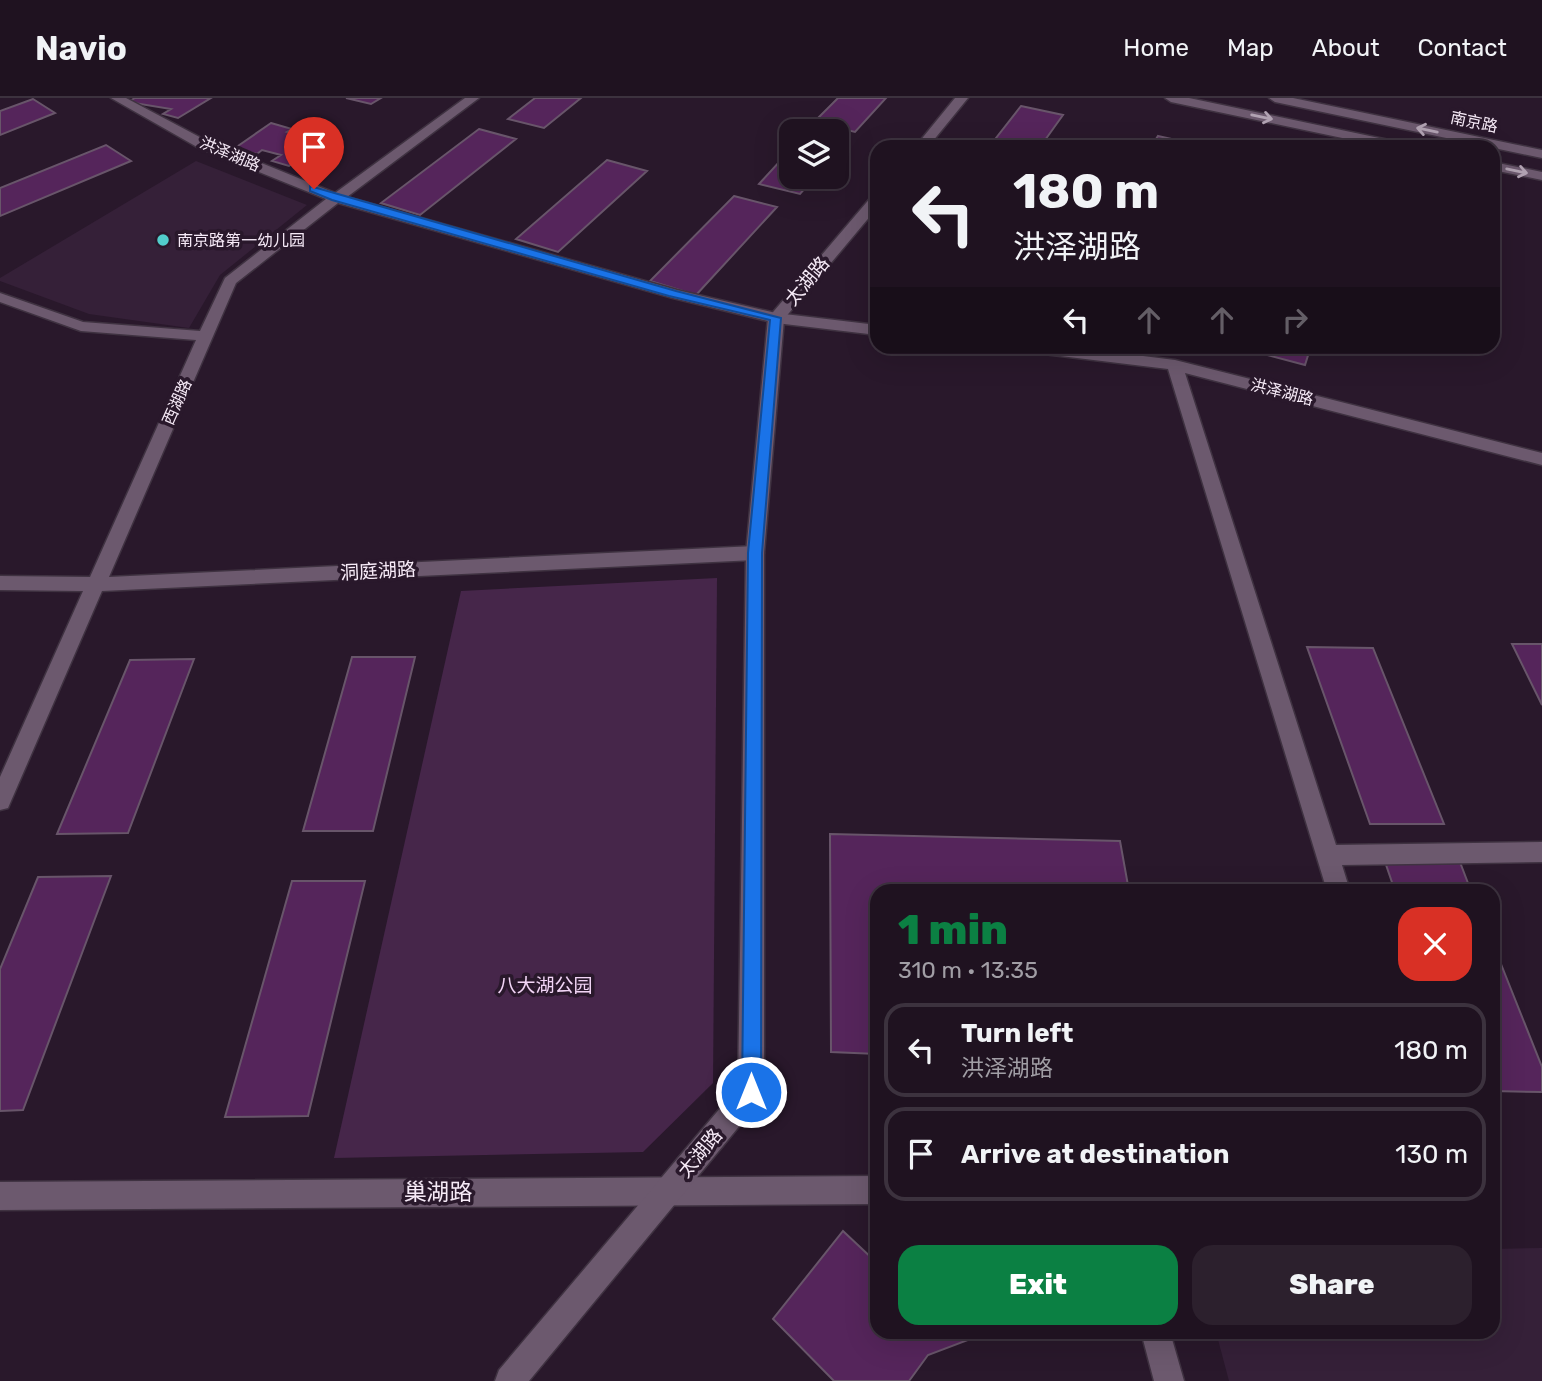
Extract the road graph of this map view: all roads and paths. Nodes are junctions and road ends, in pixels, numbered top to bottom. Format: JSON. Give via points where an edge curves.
{"nodes":[{"id":1,"x":117,"y":98,"type":"edge"},
{"id":2,"x":473,"y":98,"type":"edge"},
{"id":3,"x":962,"y":98,"type":"edge"},
{"id":4,"x":1171,"y":98,"type":"edge"},
{"id":5,"x":1275,"y":98,"type":"edge"},
{"id":6,"x":927,"y":140,"type":"edge"},
{"id":7,"x":1370,"y":140,"type":"edge"},
{"id":8,"x":1475,"y":140,"type":"edge"},
{"id":9,"x":1500,"y":145,"type":"edge"},
{"id":10,"x":1542,"y":154,"type":"edge"},
{"id":11,"x":1500,"y":167,"type":"edge"},
{"id":12,"x":1542,"y":176,"type":"edge"},
{"id":13,"x":336,"y":198,"type":"junction"},
{"id":14,"x":870,"y":207,"type":"edge"},
{"id":15,"x":0,"y":297,"type":"edge"},
{"id":16,"x":776,"y":318,"type":"junction"},
{"id":17,"x":870,"y":329,"type":"edge"},
{"id":18,"x":206,"y":336,"type":"junction"},
{"id":19,"x":1085,"y":354,"type":"edge"},
{"id":20,"x":1175,"y":365,"type":"junction"},
{"id":21,"x":1542,"y":459,"type":"edge"},
{"id":22,"x":755,"y":553,"type":"junction"},
{"id":23,"x":0,"y":583,"type":"edge"},
{"id":24,"x":98,"y":584,"type":"junction"},
{"id":25,"x":0,"y":801,"type":"edge"},
{"id":26,"x":1542,"y":852,"type":"edge"},
{"id":27,"x":1327,"y":855,"type":"junction"},
{"id":28,"x":1337,"y":884,"type":"edge"},
{"id":29,"x":870,"y":1190,"type":"edge"},
{"id":30,"x":670,"y":1191,"type":"junction"},
{"id":31,"x":0,"y":1196,"type":"edge"},
{"id":32,"x":1158,"y":1339,"type":"edge"},
{"id":33,"x":510,"y":1381,"type":"edge"},
{"id":34,"x":1168,"y":1381,"type":"edge"}],
"edges":[{"from":1,"to":13,"type":"street","name":"洪泽湖路","via":[[202,144]]},
{"from":2,"to":13,"type":"street","name":"西湖路"},
{"from":3,"to":6,"type":"street"},
{"from":4,"to":7,"type":"street","one_way":true},
{"from":8,"to":5,"type":"street","name":"南京路","one_way":true},
{"from":10,"to":9,"type":"street","name":"南京路","one_way":true},
{"from":11,"to":12,"type":"street","one_way":true},
{"from":13,"to":16,"type":"street","name":"洪泽湖路","via":[[673,294]]},
{"from":13,"to":18,"type":"street","name":"西湖路","via":[[230,281]]},
{"from":14,"to":16,"type":"street","name":"太湖路"},
{"from":15,"to":18,"type":"street","via":[[80,326]]},
{"from":16,"to":17,"type":"street","name":"洪泽湖路"},
{"from":16,"to":22,"type":"street","name":"太湖路"},
{"from":18,"to":24,"type":"street","name":"西湖路"},
{"from":19,"to":20,"type":"street","name":"洪泽湖路"},
{"from":20,"to":21,"type":"street","name":"洪泽湖路"},
{"from":20,"to":27,"type":"street"},
{"from":22,"to":24,"type":"street","name":"洞庭湖路"},
{"from":22,"to":30,"type":"street","name":"太湖路","via":[[751,1092]]},
{"from":23,"to":24,"type":"street","name":"洞庭湖路"},
{"from":24,"to":25,"type":"street","name":"西湖路"},
{"from":26,"to":27,"type":"street"},
{"from":27,"to":28,"type":"street"},
{"from":29,"to":30,"type":"street","name":"巢湖路"},
{"from":30,"to":31,"type":"street","name":"巢湖路"},
{"from":30,"to":33,"type":"street","name":"太湖路"},
{"from":32,"to":34,"type":"street"}]}
